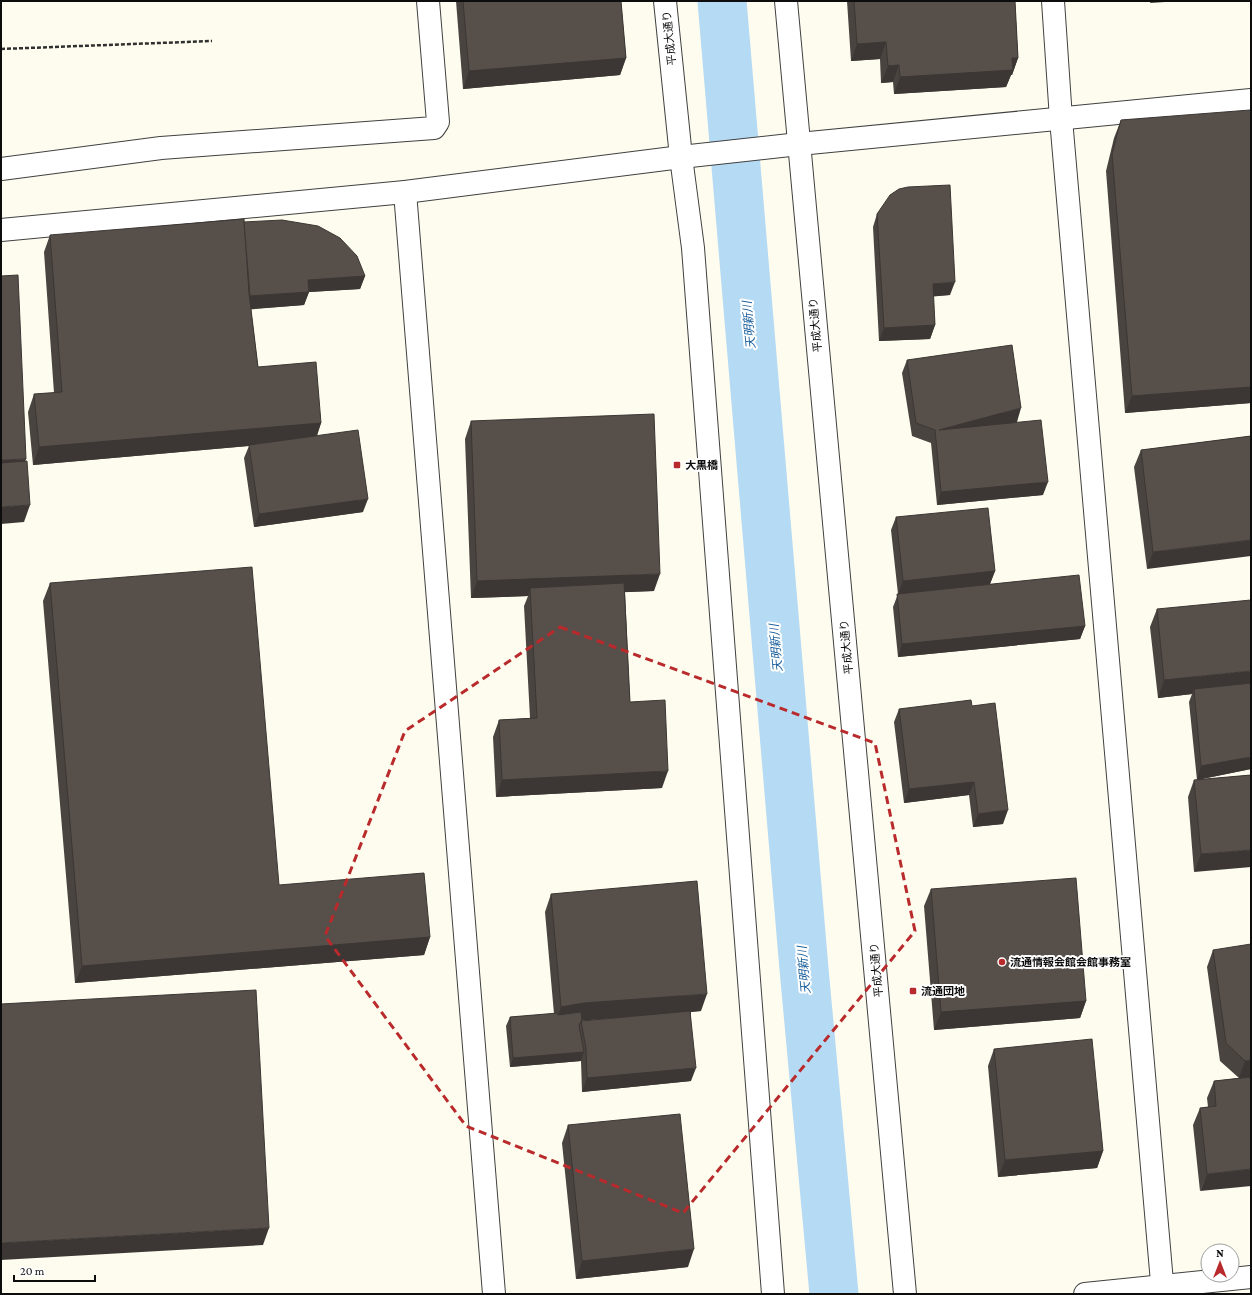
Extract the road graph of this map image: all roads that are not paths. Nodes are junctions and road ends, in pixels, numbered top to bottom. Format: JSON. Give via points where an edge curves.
{"nodes":[{"id":1,"x":428,"y":1,"type":"edge"},
{"id":2,"x":666,"y":1,"type":"edge"},
{"id":3,"x":786,"y":1,"type":"edge"},
{"id":4,"x":1053,"y":1,"type":"edge"},
{"id":5,"x":1251,"y":100,"type":"edge"},
{"id":6,"x":1061,"y":119,"type":"junction"},
{"id":7,"x":790,"y":145,"type":"junction"},
{"id":8,"x":681,"y":157,"type":"junction"},
{"id":9,"x":1,"y":168,"type":"edge"},
{"id":10,"x":405,"y":192,"type":"junction"},
{"id":11,"x":1,"y":230,"type":"edge"},
{"id":12,"x":1251,"y":1277,"type":"edge"},
{"id":13,"x":1163,"y":1290,"type":"edge"},
{"id":14,"x":494,"y":1294,"type":"edge"},
{"id":15,"x":773,"y":1294,"type":"edge"},
{"id":16,"x":905,"y":1294,"type":"edge"},
{"id":17,"x":1085,"y":1294,"type":"edge"}],
"edges":[{"from":1,"to":9,"type":"street","via":[[438,122],[434,128],[160,148]]},
{"from":2,"to":8,"type":"street","name":"平成大通り"},
{"from":3,"to":7,"type":"street","name":"平成大通り"},
{"from":4,"to":6,"type":"street"},
{"from":5,"to":6,"type":"street"},
{"from":6,"to":7,"type":"street"},
{"from":6,"to":13,"type":"street"},
{"from":7,"to":8,"type":"street"},
{"from":7,"to":16,"type":"street","name":"平成大通り"},
{"from":8,"to":10,"type":"street"},
{"from":8,"to":15,"type":"street","name":"平成大通り","via":[[693,248],[705,392]]},
{"from":10,"to":11,"type":"street"},
{"from":10,"to":14,"type":"street"},
{"from":12,"to":13,"type":"street"},
{"from":13,"to":17,"type":"street"}]}
